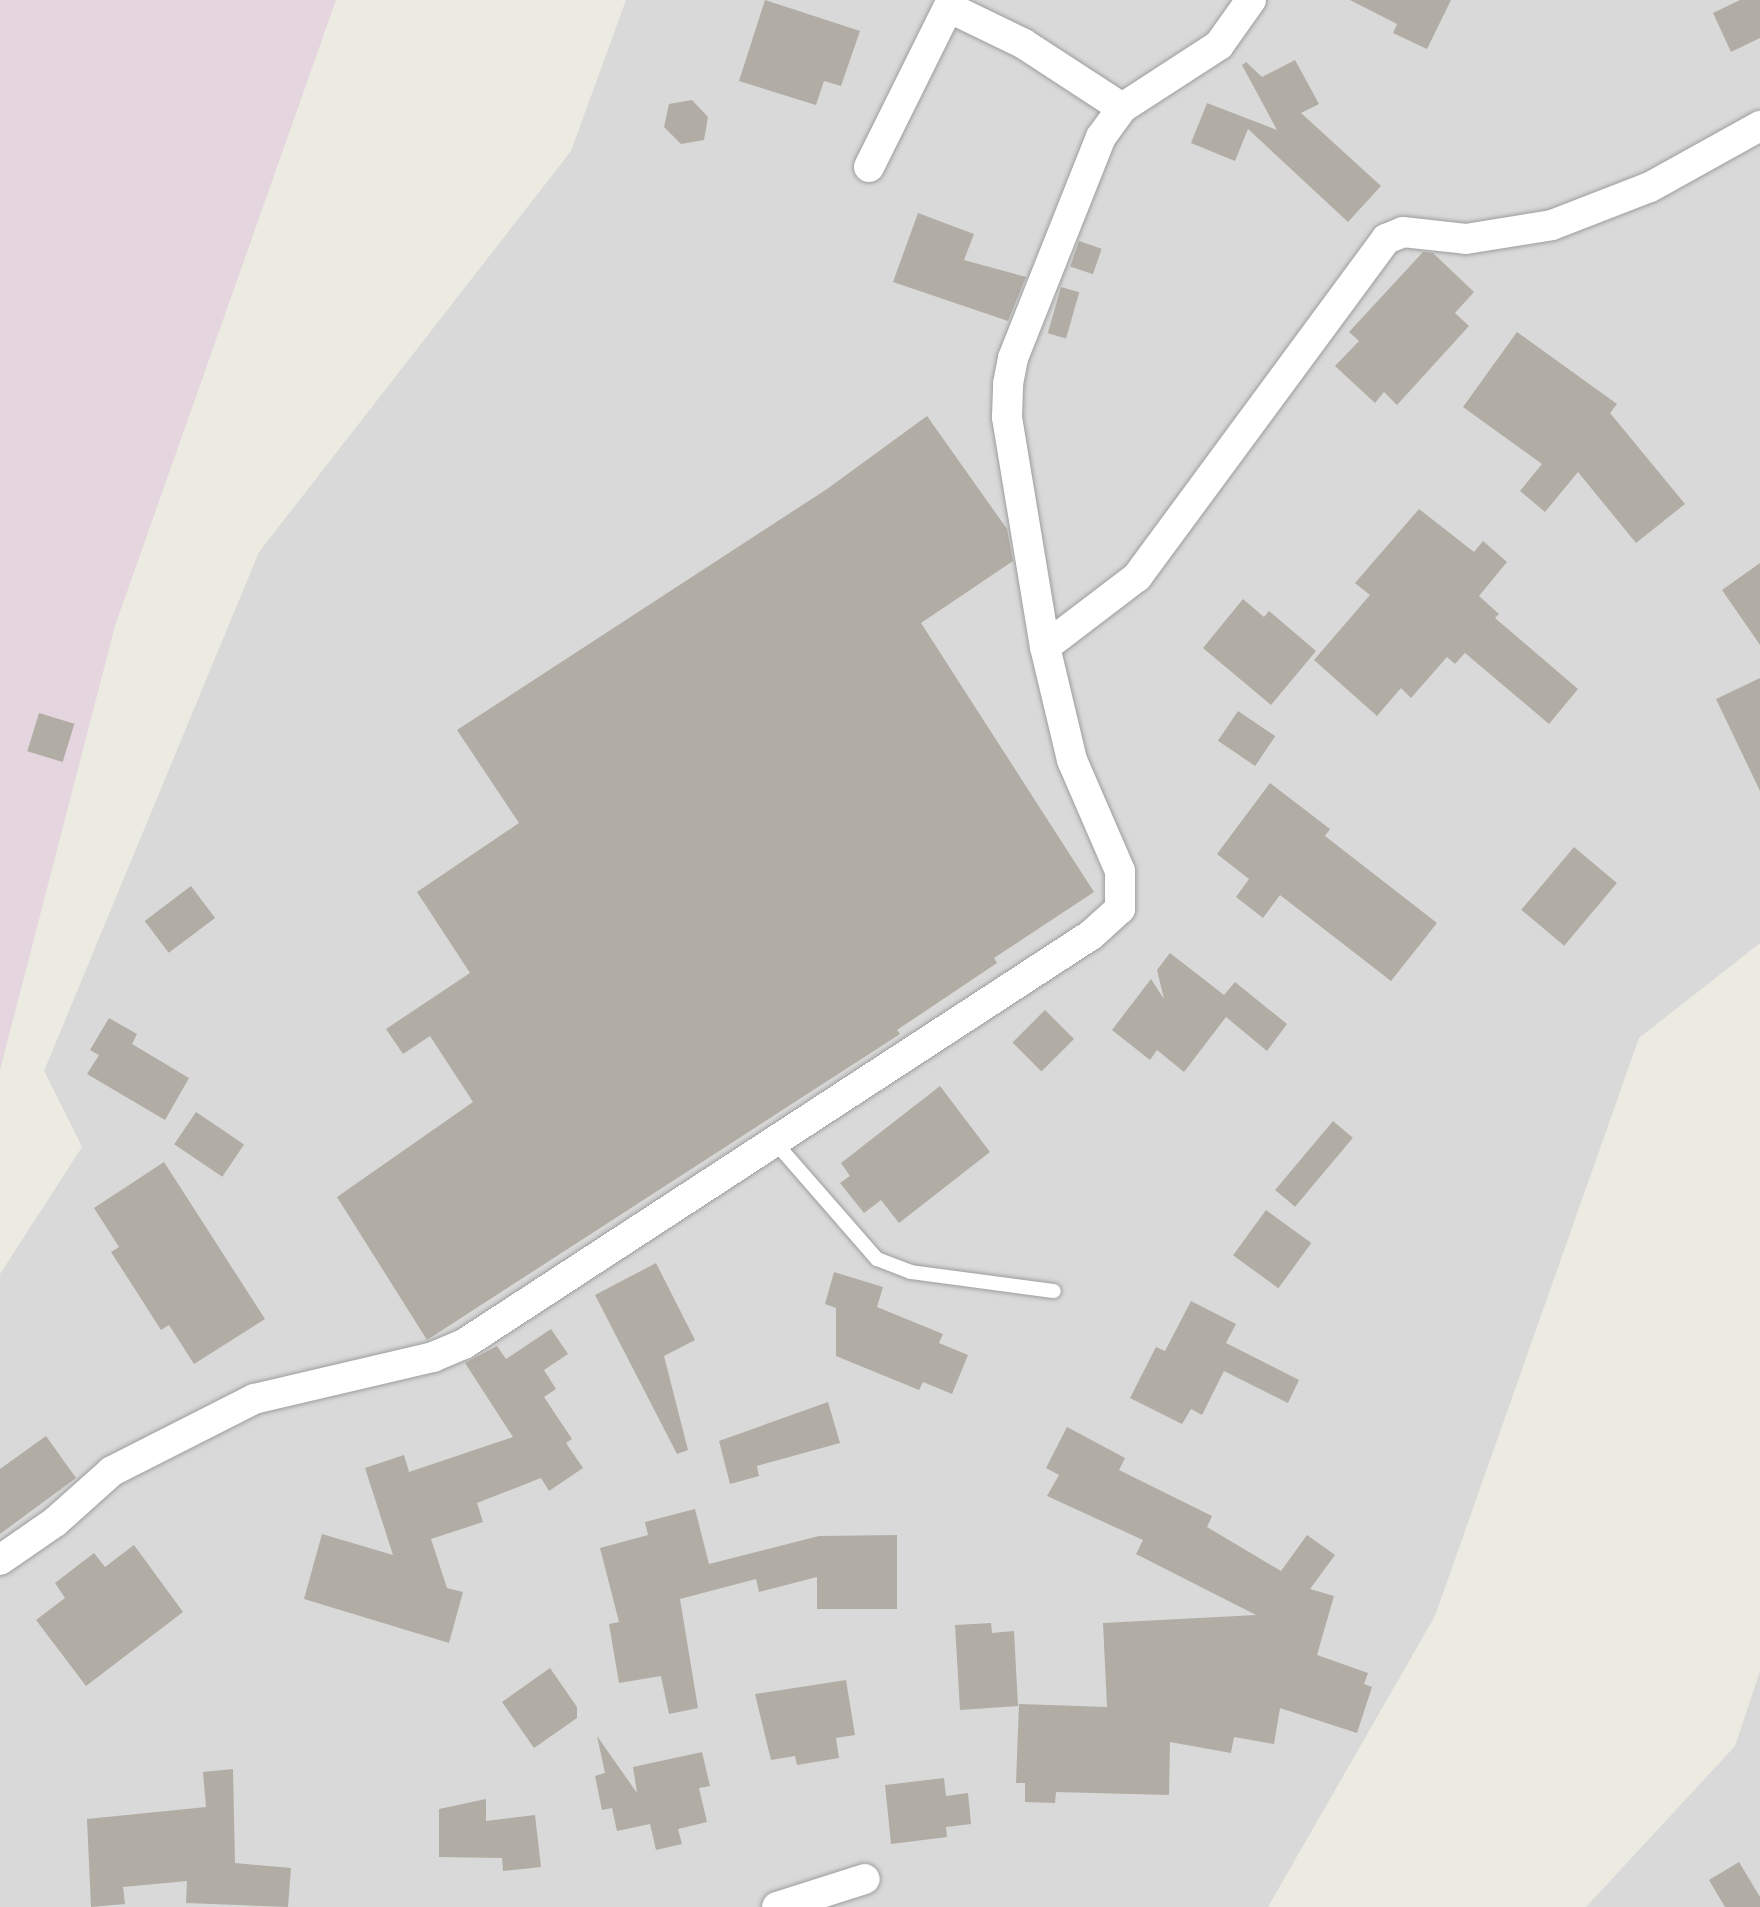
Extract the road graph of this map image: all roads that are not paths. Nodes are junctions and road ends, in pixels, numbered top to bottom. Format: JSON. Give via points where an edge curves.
{"nodes":[{"id":1,"x":1251,"y":0,"type":"edge"},
{"id":2,"x":951,"y":4,"type":"edge"},
{"id":3,"x":1122,"y":108,"type":"junction"},
{"id":4,"x":1760,"y":126,"type":"edge"},
{"id":5,"x":869,"y":167,"type":"dead end"},
{"id":6,"x":1045,"y":647,"type":"junction"},
{"id":7,"x":774,"y":1141,"type":"junction"},
{"id":8,"x":1054,"y":1291,"type":"dead end"},
{"id":9,"x":0,"y":1560,"type":"edge"},
{"id":10,"x":865,"y":1879,"type":"dead end"},
{"id":11,"x":777,"y":1907,"type":"edge"}],
"edges":[{"from":1,"to":3,"type":"street","via":[[1219,45]]},
{"from":2,"to":3,"type":"street"},
{"from":2,"to":5,"type":"street"},
{"from":3,"to":6,"type":"street","via":[[1101,137],[1013,358],[1008,384],[1007,417]]},
{"from":4,"to":6,"type":"street","via":[[1650,187],[1552,225],[1466,239],[1403,232],[1386,239],[1137,577]]},
{"from":6,"to":7,"type":"street","via":[[1072,760],[1120,871],[1120,909],[1091,935]]},
{"from":7,"to":8,"type":"lane","via":[[877,1259],[911,1272]]},
{"from":7,"to":9,"type":"street","via":[[464,1344],[433,1357],[254,1399],[112,1471],[55,1522]]},
{"from":10,"to":11,"type":"street"}]}
